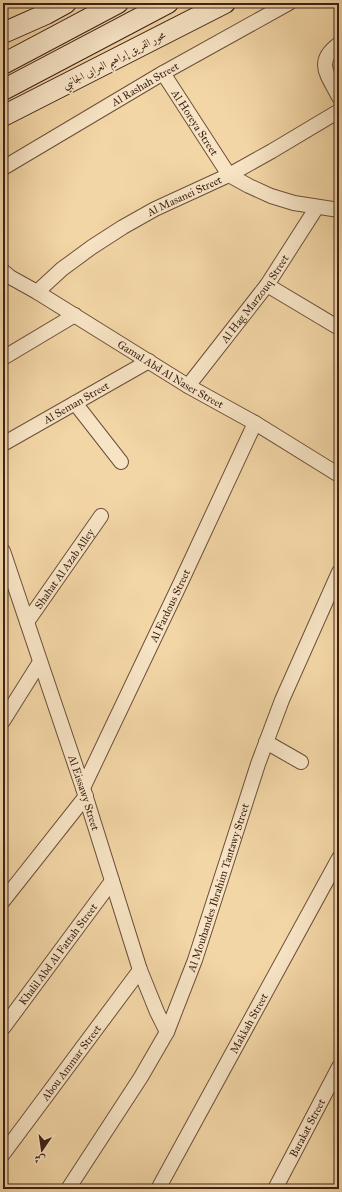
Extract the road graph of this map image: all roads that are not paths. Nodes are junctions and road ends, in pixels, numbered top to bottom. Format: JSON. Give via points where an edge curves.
{"nodes":[{"id":1,"x":66,"y":3,"type":"edge"},
{"id":2,"x":118,"y":3,"type":"edge"},
{"id":3,"x":168,"y":3,"type":"edge"},
{"id":4,"x":225,"y":3,"type":"edge"},
{"id":5,"x":289,"y":3,"type":"edge"},
{"id":6,"x":3,"y":33,"type":"edge"},
{"id":7,"x":339,"y":44,"type":"edge"},
{"id":8,"x":3,"y":64,"type":"edge"},
{"id":9,"x":163,"y":73,"type":"junction"},
{"id":10,"x":3,"y":90,"type":"edge"},
{"id":11,"x":339,"y":97,"type":"edge"},
{"id":12,"x":7,"y":110,"type":"edge"},
{"id":13,"x":339,"y":111,"type":"edge"},
{"id":14,"x":3,"y":168,"type":"edge"},
{"id":15,"x":229,"y":175,"type":"junction"},
{"id":16,"x":317,"y":208,"type":"junction"},
{"id":17,"x":339,"y":210,"type":"edge"},
{"id":18,"x":5,"y":276,"type":"edge"},
{"id":19,"x":267,"y":285,"type":"junction"},
{"id":20,"x":37,"y":292,"type":"junction"},
{"id":21,"x":75,"y":315,"type":"junction"},
{"id":22,"x":339,"y":328,"type":"edge"},
{"id":23,"x":3,"y":358,"type":"edge"},
{"id":24,"x":149,"y":361,"type":"junction"},
{"id":25,"x":188,"y":386,"type":"junction"},
{"id":26,"x":75,"y":403,"type":"junction"},
{"id":27,"x":255,"y":423,"type":"junction"},
{"id":28,"x":3,"y":444,"type":"edge"},
{"id":29,"x":121,"y":462,"type":"dead end"},
{"id":30,"x":339,"y":475,"type":"edge"},
{"id":31,"x":101,"y":516,"type":"dead end"},
{"id":32,"x":3,"y":551,"type":"edge"},
{"id":33,"x":339,"y":572,"type":"edge"},
{"id":34,"x":27,"y":622,"type":"junction"},
{"id":35,"x":40,"y":662,"type":"junction"},
{"id":36,"x":3,"y":721,"type":"edge"},
{"id":37,"x":266,"y":742,"type":"junction"},
{"id":38,"x":301,"y":762,"type":"dead end"},
{"id":39,"x":84,"y":792,"type":"junction"},
{"id":40,"x":339,"y":858,"type":"edge"},
{"id":41,"x":112,"y":881,"type":"junction"},
{"id":42,"x":3,"y":901,"type":"edge"},
{"id":43,"x":140,"y":970,"type":"junction"},
{"id":44,"x":3,"y":1028,"type":"edge"},
{"id":45,"x":167,"y":1032,"type":"junction"},
{"id":46,"x":339,"y":1067,"type":"edge"},
{"id":47,"x":3,"y":1154,"type":"edge"},
{"id":48,"x":68,"y":1189,"type":"edge"},
{"id":49,"x":158,"y":1189,"type":"edge"},
{"id":50,"x":275,"y":1189,"type":"edge"}],
"edges":[{"from":1,"to":6,"type":"main road"},
{"from":2,"to":8,"type":"main road"},
{"from":3,"to":10,"type":"main road"},
{"from":4,"to":12,"type":"main road","name":"محور الفريق إبراهيم العرابى الجانبي","via":[[143,46]]},
{"from":5,"to":9,"type":"street","name":"Al Rashah Street"},
{"from":7,"to":11,"type":"street","via":[[325,59],[325,68]]},
{"from":9,"to":14,"type":"street","name":"Al Rashah Street"},
{"from":9,"to":15,"type":"street","name":"Al Horeya Street"},
{"from":13,"to":15,"type":"street","name":"Al Masanei Street"},
{"from":15,"to":16,"type":"street","name":"Al Horeya Street","via":[[271,196]]},
{"from":15,"to":20,"type":"street","name":"Al Masanei Street","via":[[123,227],[62,269]]},
{"from":16,"to":17,"type":"street","name":"Al Horeya Street"},
{"from":16,"to":19,"type":"street","name":"Al Hag Marzouq Street"},
{"from":18,"to":20,"type":"street","name":"Gamal Abd Al Naser Street"},
{"from":19,"to":22,"type":"street"},
{"from":19,"to":25,"type":"street","name":"Al Hag Marzouq Street"},
{"from":20,"to":21,"type":"street","name":"Gamal Abd Al Naser Street"},
{"from":21,"to":23,"type":"street"},
{"from":21,"to":24,"type":"street","name":"Gamal Abd Al Naser Street"},
{"from":24,"to":25,"type":"street","name":"Gamal Abd Al Naser Street"},
{"from":24,"to":26,"type":"street","name":"Al Seman Street"},
{"from":25,"to":27,"type":"street","name":"Gamal Abd Al Naser Street"},
{"from":26,"to":28,"type":"street","name":"Al Seman Street"},
{"from":26,"to":29,"type":"street"},
{"from":27,"to":30,"type":"street","name":"Gamal Abd Al Naser Street"},
{"from":27,"to":39,"type":"street","name":"Al Fardous Street"},
{"from":31,"to":34,"type":"street","name":"Shahat Al Azab Alley"},
{"from":32,"to":34,"type":"street","name":"Al Eissawy Street"},
{"from":33,"to":37,"type":"street","name":"Al Mouhandes Ibrahim Tantawy Street"},
{"from":34,"to":35,"type":"street","name":"Al Eissawy Street"},
{"from":35,"to":36,"type":"street"},
{"from":35,"to":39,"type":"street","name":"Al Eissawy Street"},
{"from":37,"to":38,"type":"street"},
{"from":37,"to":45,"type":"street","name":"Al Mouhandes Ibrahim Tantawy Street","via":[[195,960]]},
{"from":39,"to":41,"type":"street","name":"Al Eissawy Street"},
{"from":39,"to":42,"type":"street","name":"Al Fardous Street"},
{"from":40,"to":49,"type":"street","name":"Makkah Street"},
{"from":41,"to":43,"type":"street","name":"Al Eissawy Street"},
{"from":41,"to":44,"type":"street","name":"Khalil Abd Al Fattah Street"},
{"from":43,"to":45,"type":"street","name":"Al Eissawy Street"},
{"from":43,"to":47,"type":"street","name":"Abou Ammar Street"},
{"from":45,"to":48,"type":"street","name":"Al Mouhandes Ibrahim Tantawy Street","via":[[137,1084]]},
{"from":46,"to":50,"type":"street","name":"Barakat Street"}]}
